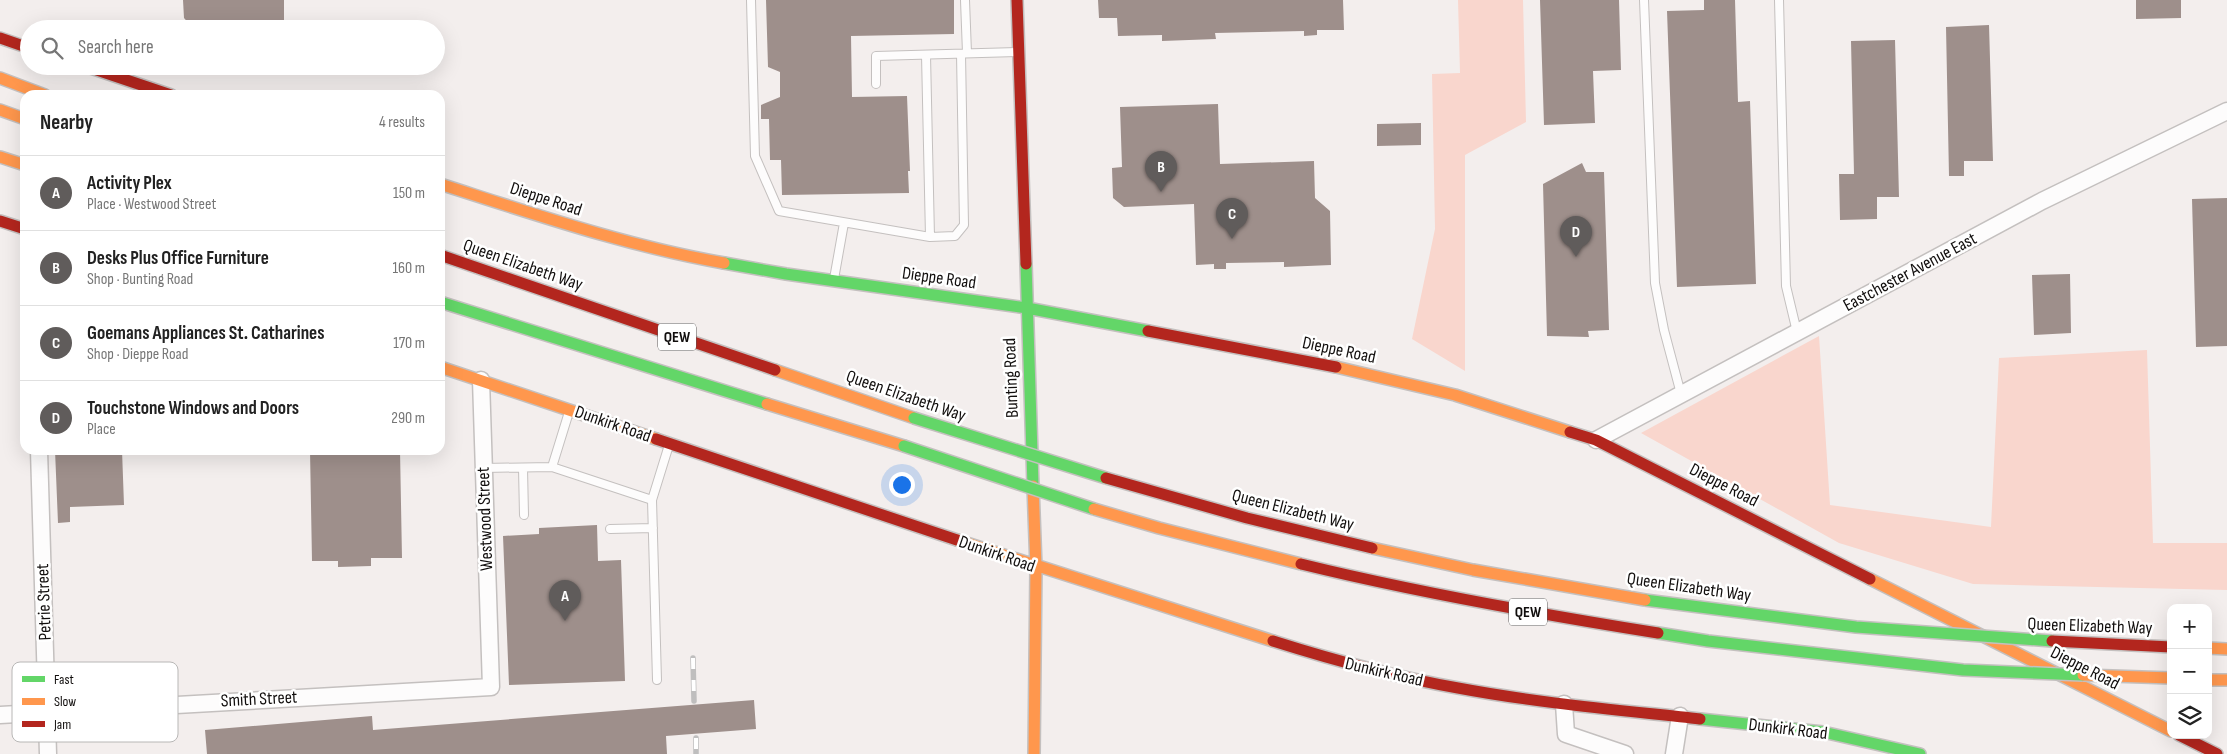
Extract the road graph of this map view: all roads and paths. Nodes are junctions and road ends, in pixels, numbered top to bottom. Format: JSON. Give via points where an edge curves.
{"nodes":[{"id":1,"x":751,"y":0,"type":"edge"},
{"id":2,"x":965,"y":0,"type":"edge"},
{"id":3,"x":1017,"y":0,"type":"edge"},
{"id":4,"x":1644,"y":0,"type":"edge"},
{"id":5,"x":1779,"y":0,"type":"edge"},
{"id":6,"x":0,"y":38,"type":"edge"},
{"id":7,"x":20,"y":45,"type":"edge"},
{"id":8,"x":1019,"y":52,"type":"junction"},
{"id":9,"x":964,"y":53,"type":"junction"},
{"id":10,"x":926,"y":55,"type":"junction"},
{"id":11,"x":112,"y":75,"type":"edge"},
{"id":12,"x":0,"y":78,"type":"edge"},
{"id":13,"x":876,"y":84,"type":"dead end"},
{"id":14,"x":32,"y":90,"type":"edge"},
{"id":15,"x":156,"y":90,"type":"edge"},
{"id":16,"x":0,"y":110,"type":"edge"},
{"id":17,"x":2227,"y":111,"type":"edge"},
{"id":18,"x":20,"y":116,"type":"edge"},
{"id":19,"x":0,"y":157,"type":"edge"},
{"id":20,"x":20,"y":163,"type":"edge"},
{"id":21,"x":445,"y":186,"type":"edge"},
{"id":22,"x":0,"y":220,"type":"edge"},
{"id":23,"x":844,"y":223,"type":"junction"},
{"id":24,"x":20,"y":227,"type":"edge"},
{"id":25,"x":930,"y":237,"type":"junction"},
{"id":26,"x":445,"y":257,"type":"edge"},
{"id":27,"x":834,"y":281,"type":"junction"},
{"id":28,"x":445,"y":304,"type":"edge"},
{"id":29,"x":1027,"y":308,"type":"junction"},
{"id":30,"x":1797,"y":332,"type":"junction"},
{"id":31,"x":445,"y":368,"type":"edge"},
{"id":32,"x":480,"y":380,"type":"junction"},
{"id":33,"x":1681,"y":394,"type":"junction"},
{"id":34,"x":569,"y":410,"type":"junction"},
{"id":35,"x":1596,"y":440,"type":"junction"},
{"id":36,"x":670,"y":444,"type":"junction"},
{"id":37,"x":39,"y":455,"type":"edge"},
{"id":38,"x":552,"y":467,"type":"junction"},
{"id":39,"x":483,"y":468,"type":"junction"},
{"id":40,"x":523,"y":468,"type":"junction"},
{"id":41,"x":652,"y":500,"type":"junction"},
{"id":42,"x":524,"y":515,"type":"dead end"},
{"id":43,"x":653,"y":528,"type":"junction"},
{"id":44,"x":610,"y":529,"type":"dead end"},
{"id":45,"x":1036,"y":567,"type":"junction"},
{"id":46,"x":2167,"y":647,"type":"edge"},
{"id":47,"x":2212,"y":648,"type":"edge"},
{"id":48,"x":2227,"y":649,"type":"edge"},
{"id":49,"x":490,"y":659,"type":"joint"},
{"id":50,"x":45,"y":662,"type":"edge"},
{"id":51,"x":2167,"y":678,"type":"edge"},
{"id":52,"x":657,"y":680,"type":"dead end"},
{"id":53,"x":2212,"y":680,"type":"edge"},
{"id":54,"x":2227,"y":680,"type":"edge"},
{"id":55,"x":1036,"y":682,"type":"junction"},
{"id":56,"x":178,"y":704,"type":"edge"},
{"id":57,"x":1564,"y":704,"type":"junction"},
{"id":58,"x":1680,"y":716,"type":"junction"},
{"id":59,"x":2167,"y":729,"type":"edge"},
{"id":60,"x":1023,"y":738,"type":"dead end"},
{"id":61,"x":2187,"y":739,"type":"edge"},
{"id":62,"x":2214,"y":753,"type":"edge"},
{"id":63,"x":1034,"y":754,"type":"edge"},
{"id":64,"x":1625,"y":754,"type":"edge"},
{"id":65,"x":1674,"y":754,"type":"edge"},
{"id":66,"x":1920,"y":754,"type":"edge"}],
"edges":[{"from":1,"to":23,"type":"lane","via":[[755,156],[779,212]]},
{"from":2,"to":9,"type":"lane"},
{"from":3,"to":8,"type":"main road","name":"Bunting Road"},
{"from":4,"to":33,"type":"lane","via":[[1655,283]]},
{"from":5,"to":30,"type":"lane","via":[[1786,286]]},
{"from":6,"to":7,"type":"main road"},
{"from":8,"to":9,"type":"lane"},
{"from":8,"to":29,"type":"main road","name":"Bunting Road"},
{"from":9,"to":10,"type":"lane"},
{"from":9,"to":25,"type":"lane","via":[[964,225],[955,236]]},
{"from":10,"to":13,"type":"lane","via":[[876,56]]},
{"from":10,"to":25,"type":"lane"},
{"from":11,"to":15,"type":"main road"},
{"from":12,"to":14,"type":"main road"},
{"from":16,"to":18,"type":"main road"},
{"from":17,"to":30,"type":"street","name":"Eastchester Avenue East","via":[[2042,201]]},
{"from":19,"to":20,"type":"main road"},
{"from":21,"to":27,"type":"main road","name":"Dieppe Road","via":[[651,248]]},
{"from":22,"to":24,"type":"main road"},
{"from":23,"to":25,"type":"lane"},
{"from":23,"to":27,"type":"lane"},
{"from":26,"to":46,"type":"main road","name":"Queen Elizabeth Way","number":"QEW","bridge":true,"via":[[914,418],[1076,470],[1242,516],[1381,549],[1504,575],[1710,609],[1990,639]]},
{"from":27,"to":29,"type":"main road","name":"Dieppe Road"},
{"from":28,"to":51,"type":"main road","number":"QEW","bridge":true,"via":[[904,446],[1071,502],[1159,528],[1346,575],[1538,614],[1708,641],[1963,670]]},
{"from":29,"to":35,"type":"main road","name":"Dieppe Road","via":[[1400,381],[1496,407]]},
{"from":29,"to":45,"type":"main road","name":"Bunting Road"},
{"from":30,"to":33,"type":"street","name":"Eastchester Avenue East"},
{"from":31,"to":32,"type":"main road","name":"Dunkirk Road"},
{"from":32,"to":34,"type":"main road","name":"Dunkirk Road"},
{"from":32,"to":39,"type":"street","name":"Westwood Street"},
{"from":33,"to":35,"type":"street","name":"Eastchester Avenue East"},
{"from":34,"to":36,"type":"main road","name":"Dunkirk Road"},
{"from":34,"to":38,"type":"lane"},
{"from":35,"to":59,"type":"main road","name":"Dieppe Road"},
{"from":36,"to":41,"type":"lane"},
{"from":36,"to":45,"type":"main road","name":"Dunkirk Road"},
{"from":37,"to":50,"type":"street","name":"Petrie Street"},
{"from":38,"to":40,"type":"lane"},
{"from":38,"to":41,"type":"lane"},
{"from":39,"to":40,"type":"lane"},
{"from":39,"to":49,"type":"street","name":"Westwood Street"},
{"from":40,"to":42,"type":"lane"},
{"from":41,"to":43,"type":"lane"},
{"from":43,"to":44,"type":"lane"},
{"from":43,"to":52,"type":"lane"},
{"from":45,"to":55,"type":"main road","name":"Bunting Road"},
{"from":45,"to":57,"type":"main road","name":"Dunkirk Road","via":[[1323,657],[1457,688]]},
{"from":47,"to":48,"type":"main road"},
{"from":49,"to":56,"type":"street","name":"Smith Street","via":[[491,687]]},
{"from":53,"to":54,"type":"main road"},
{"from":55,"to":60,"type":"main road"},
{"from":55,"to":63,"type":"main road","name":"Bunting Road"},
{"from":57,"to":58,"type":"main road","name":"Dunkirk Road"},
{"from":57,"to":64,"type":"street","via":[[1566,734]]},
{"from":58,"to":65,"type":"street"},
{"from":58,"to":66,"type":"main road","name":"Dunkirk Road","via":[[1823,732]]},
{"from":61,"to":62,"type":"main road"}]}
